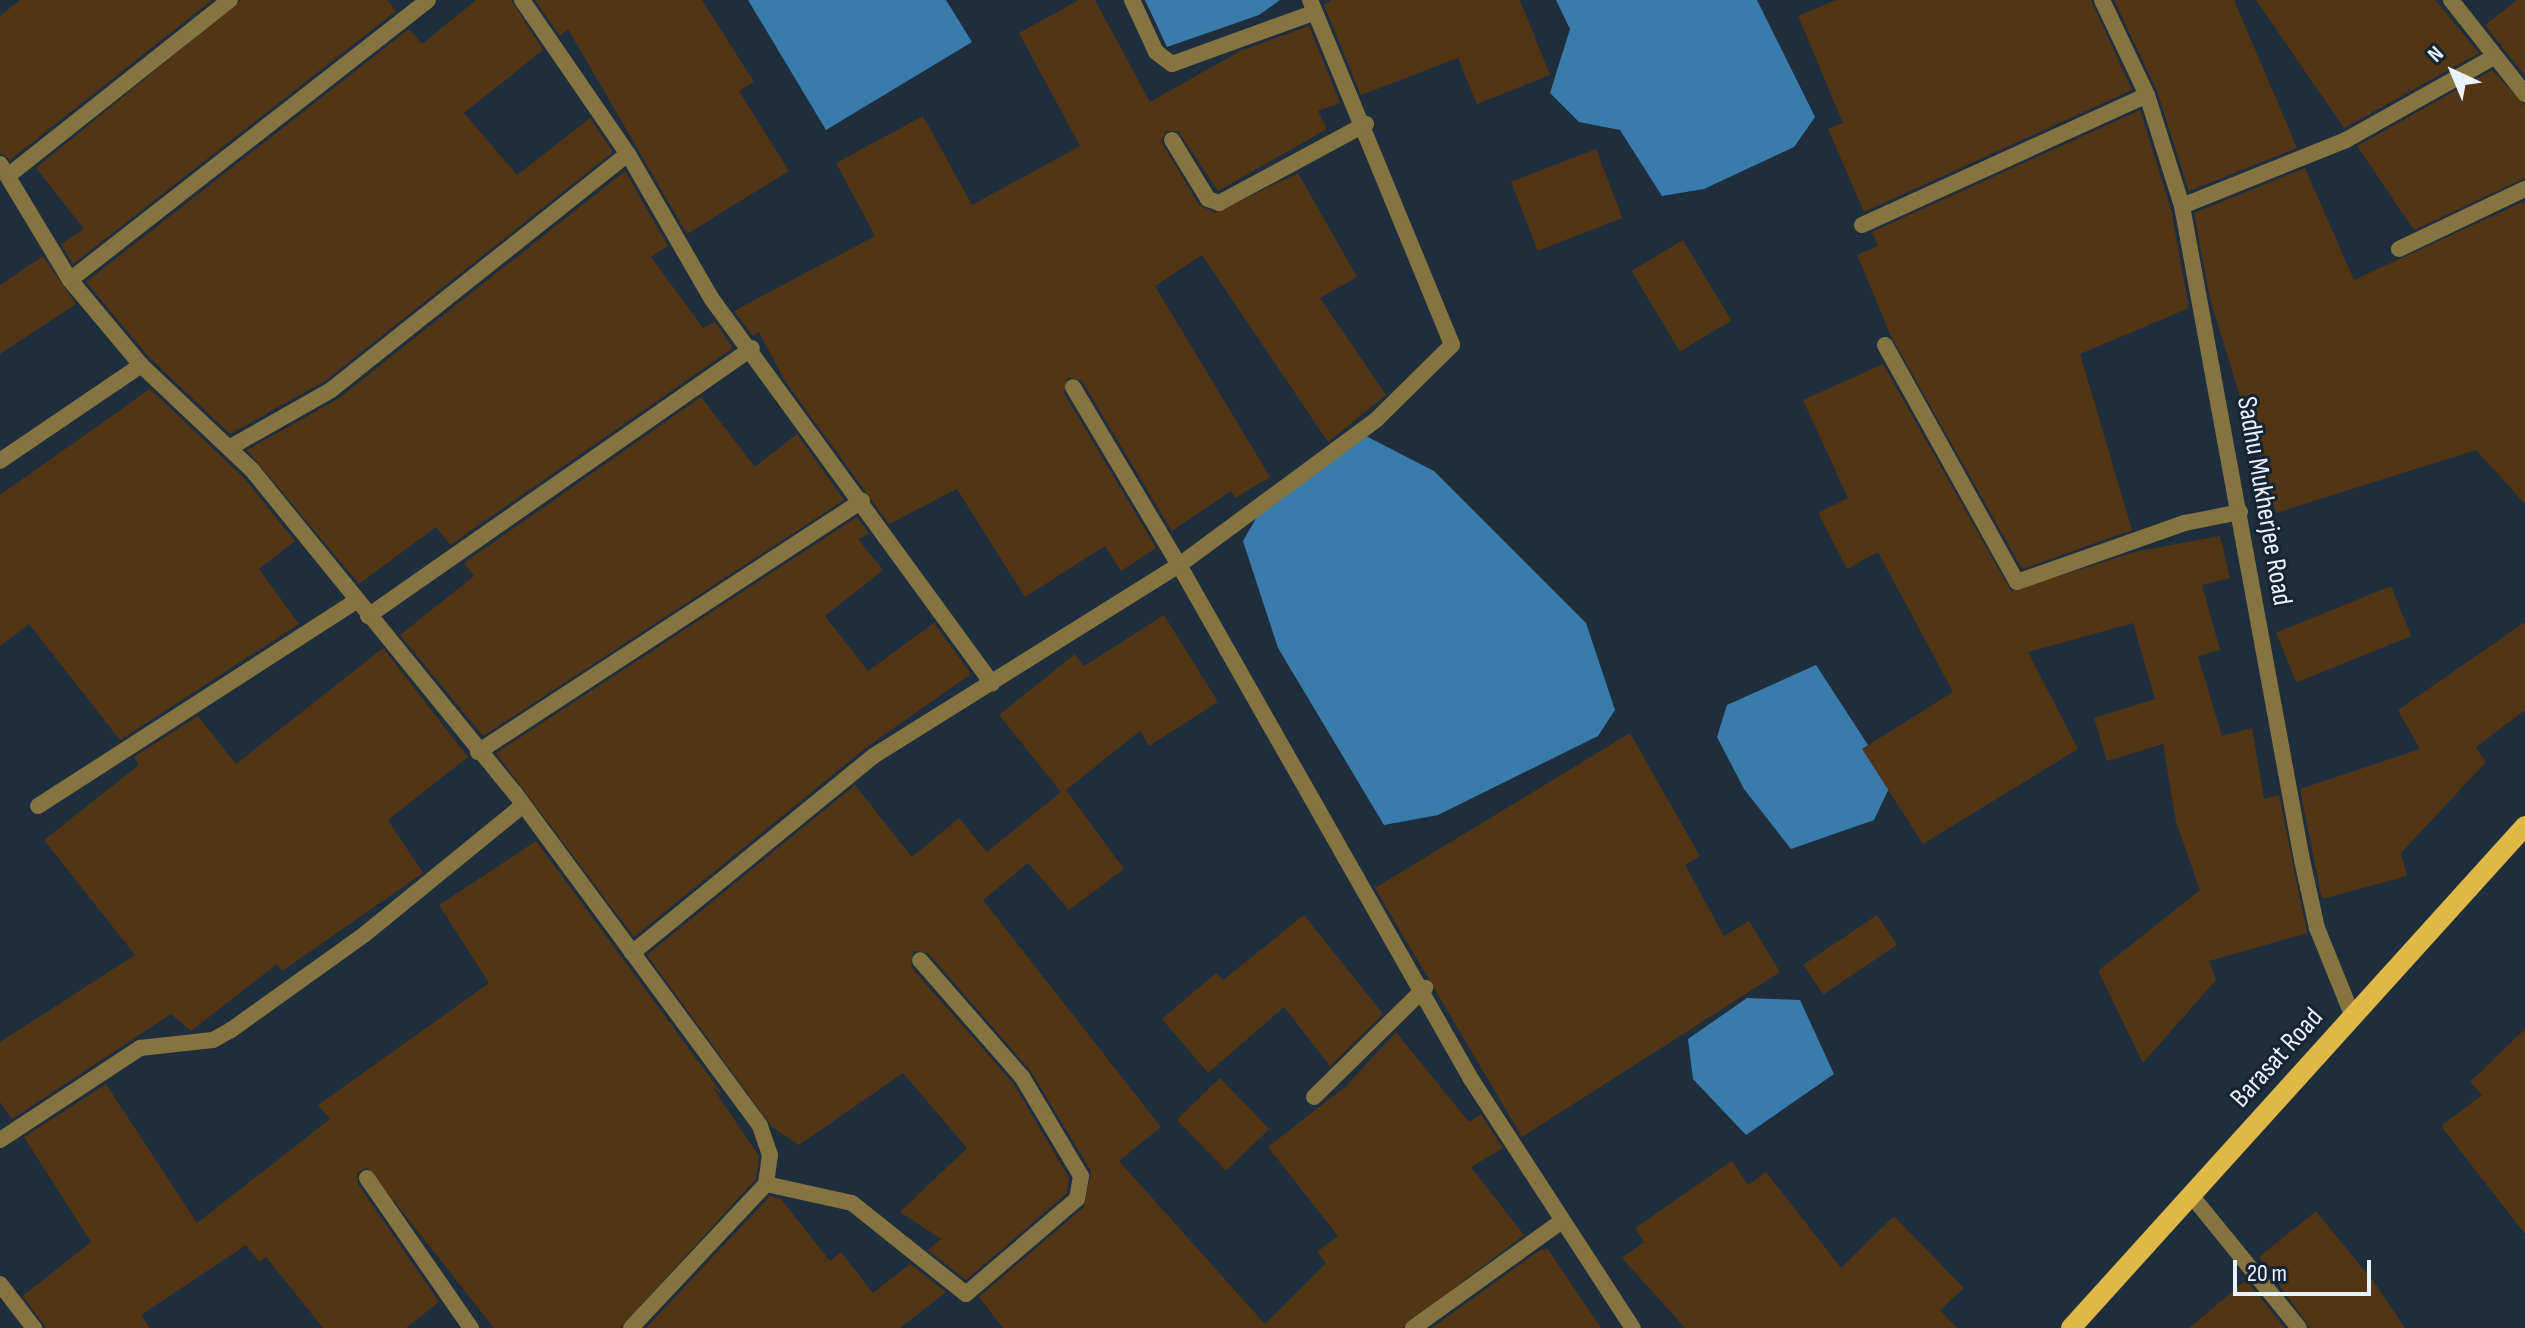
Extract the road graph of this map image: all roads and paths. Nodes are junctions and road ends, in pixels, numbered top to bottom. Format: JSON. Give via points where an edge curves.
{"nodes":[{"id":1,"x":230,"y":0,"type":"edge"},
{"id":2,"x":428,"y":0,"type":"edge"},
{"id":3,"x":522,"y":0,"type":"edge"},
{"id":4,"x":1132,"y":0,"type":"edge"},
{"id":5,"x":2102,"y":0,"type":"edge"},
{"id":6,"x":2451,"y":0,"type":"edge"},
{"id":7,"x":1311,"y":7,"type":"edge"},
{"id":8,"x":2492,"y":58,"type":"junction"},
{"id":9,"x":2525,"y":94,"type":"edge"},
{"id":10,"x":2147,"y":95,"type":"junction"},
{"id":11,"x":1366,"y":124,"type":"junction"},
{"id":12,"x":1172,"y":140,"type":"dead end"},
{"id":13,"x":628,"y":154,"type":"junction"},
{"id":14,"x":4,"y":169,"type":"edge"},
{"id":15,"x":2525,"y":189,"type":"edge"},
{"id":16,"x":2182,"y":206,"type":"junction"},
{"id":17,"x":1862,"y":225,"type":"dead end"},
{"id":18,"x":2399,"y":249,"type":"dead end"},
{"id":19,"x":70,"y":280,"type":"junction"},
{"id":20,"x":1885,"y":345,"type":"dead end"},
{"id":21,"x":752,"y":348,"type":"junction"},
{"id":22,"x":141,"y":365,"type":"junction"},
{"id":23,"x":1073,"y":387,"type":"dead end"},
{"id":24,"x":229,"y":448,"type":"junction"},
{"id":25,"x":0,"y":461,"type":"edge"},
{"id":26,"x":862,"y":501,"type":"junction"},
{"id":27,"x":2240,"y":512,"type":"junction"},
{"id":28,"x":1179,"y":565,"type":"junction"},
{"id":29,"x":356,"y":601,"type":"junction"},
{"id":30,"x":368,"y":616,"type":"junction"},
{"id":31,"x":992,"y":684,"type":"junction"},
{"id":32,"x":478,"y":752,"type":"junction"},
{"id":33,"x":523,"y":805,"type":"junction"},
{"id":34,"x":38,"y":806,"type":"dead end"},
{"id":35,"x":2525,"y":826,"type":"edge"},
{"id":36,"x":632,"y":953,"type":"junction"},
{"id":37,"x":920,"y":960,"type":"dead end"},
{"id":38,"x":1425,"y":988,"type":"junction"},
{"id":39,"x":2353,"y":1017,"type":"junction"},
{"id":40,"x":1314,"y":1097,"type":"dead end"},
{"id":41,"x":0,"y":1140,"type":"edge"},
{"id":42,"x":367,"y":1178,"type":"dead end"},
{"id":43,"x":766,"y":1184,"type":"junction"},
{"id":44,"x":2191,"y":1195,"type":"junction"},
{"id":45,"x":1562,"y":1221,"type":"junction"},
{"id":46,"x":0,"y":1284,"type":"edge"},
{"id":47,"x":633,"y":1327,"type":"edge"},
{"id":48,"x":34,"y":1328,"type":"edge"},
{"id":49,"x":471,"y":1328,"type":"edge"},
{"id":50,"x":1413,"y":1328,"type":"edge"},
{"id":51,"x":1633,"y":1328,"type":"edge"},
{"id":52,"x":2071,"y":1328,"type":"edge"},
{"id":53,"x":2299,"y":1328,"type":"edge"}],
"edges":[{"from":1,"to":14,"type":"street"},
{"from":2,"to":19,"type":"street"},
{"from":3,"to":13,"type":"street"},
{"from":4,"to":7,"type":"street","via":[[1156,52],[1172,64]]},
{"from":5,"to":10,"type":"street","name":"Sadhu Mukherjee Road"},
{"from":6,"to":8,"type":"street"},
{"from":7,"to":11,"type":"street"},
{"from":8,"to":9,"type":"street"},
{"from":8,"to":16,"type":"street","via":[[2346,140]]},
{"from":10,"to":16,"type":"street","name":"Sadhu Mukherjee Road"},
{"from":10,"to":17,"type":"street"},
{"from":11,"to":12,"type":"street","via":[[1219,203],[1208,199]]},
{"from":11,"to":28,"type":"street","via":[[1452,345],[1376,420]]},
{"from":13,"to":21,"type":"street","via":[[711,298]]},
{"from":13,"to":24,"type":"street","via":[[331,390]]},
{"from":14,"to":19,"type":"street"},
{"from":15,"to":18,"type":"street"},
{"from":16,"to":27,"type":"street","name":"Sadhu Mukherjee Road"},
{"from":19,"to":22,"type":"street"},
{"from":20,"to":27,"type":"street","via":[[2017,582],[2185,523]]},
{"from":21,"to":26,"type":"street"},
{"from":21,"to":30,"type":"street"},
{"from":22,"to":24,"type":"street"},
{"from":22,"to":25,"type":"street"},
{"from":23,"to":28,"type":"street"},
{"from":24,"to":29,"type":"street"},
{"from":26,"to":31,"type":"street"},
{"from":26,"to":32,"type":"street"},
{"from":27,"to":39,"type":"street","name":"Sadhu Mukherjee Road","via":[[2308,887]]},
{"from":28,"to":31,"type":"street"},
{"from":28,"to":38,"type":"street"},
{"from":29,"to":30,"type":"street"},
{"from":29,"to":34,"type":"street"},
{"from":30,"to":32,"type":"street"},
{"from":31,"to":36,"type":"street","via":[[875,755]]},
{"from":32,"to":33,"type":"street"},
{"from":33,"to":36,"type":"street"},
{"from":33,"to":41,"type":"street","via":[[365,934],[231,1030],[213,1040],[140,1048]]},
{"from":35,"to":39,"type":"main road","name":"Barasat Road"},
{"from":36,"to":43,"type":"street","via":[[760,1126],[770,1155]]},
{"from":37,"to":43,"type":"street","via":[[1022,1077],[1081,1176],[1077,1199],[966,1294],[852,1203]]},
{"from":38,"to":40,"type":"street"},
{"from":38,"to":45,"type":"street","via":[[1471,1079]]},
{"from":39,"to":44,"type":"main road","name":"Barasat Road"},
{"from":42,"to":49,"type":"street"},
{"from":43,"to":47,"type":"street"},
{"from":44,"to":52,"type":"main road","name":"Barasat Road"},
{"from":44,"to":53,"type":"street"},
{"from":45,"to":50,"type":"street"},
{"from":45,"to":51,"type":"street"},
{"from":46,"to":48,"type":"street"}]}
